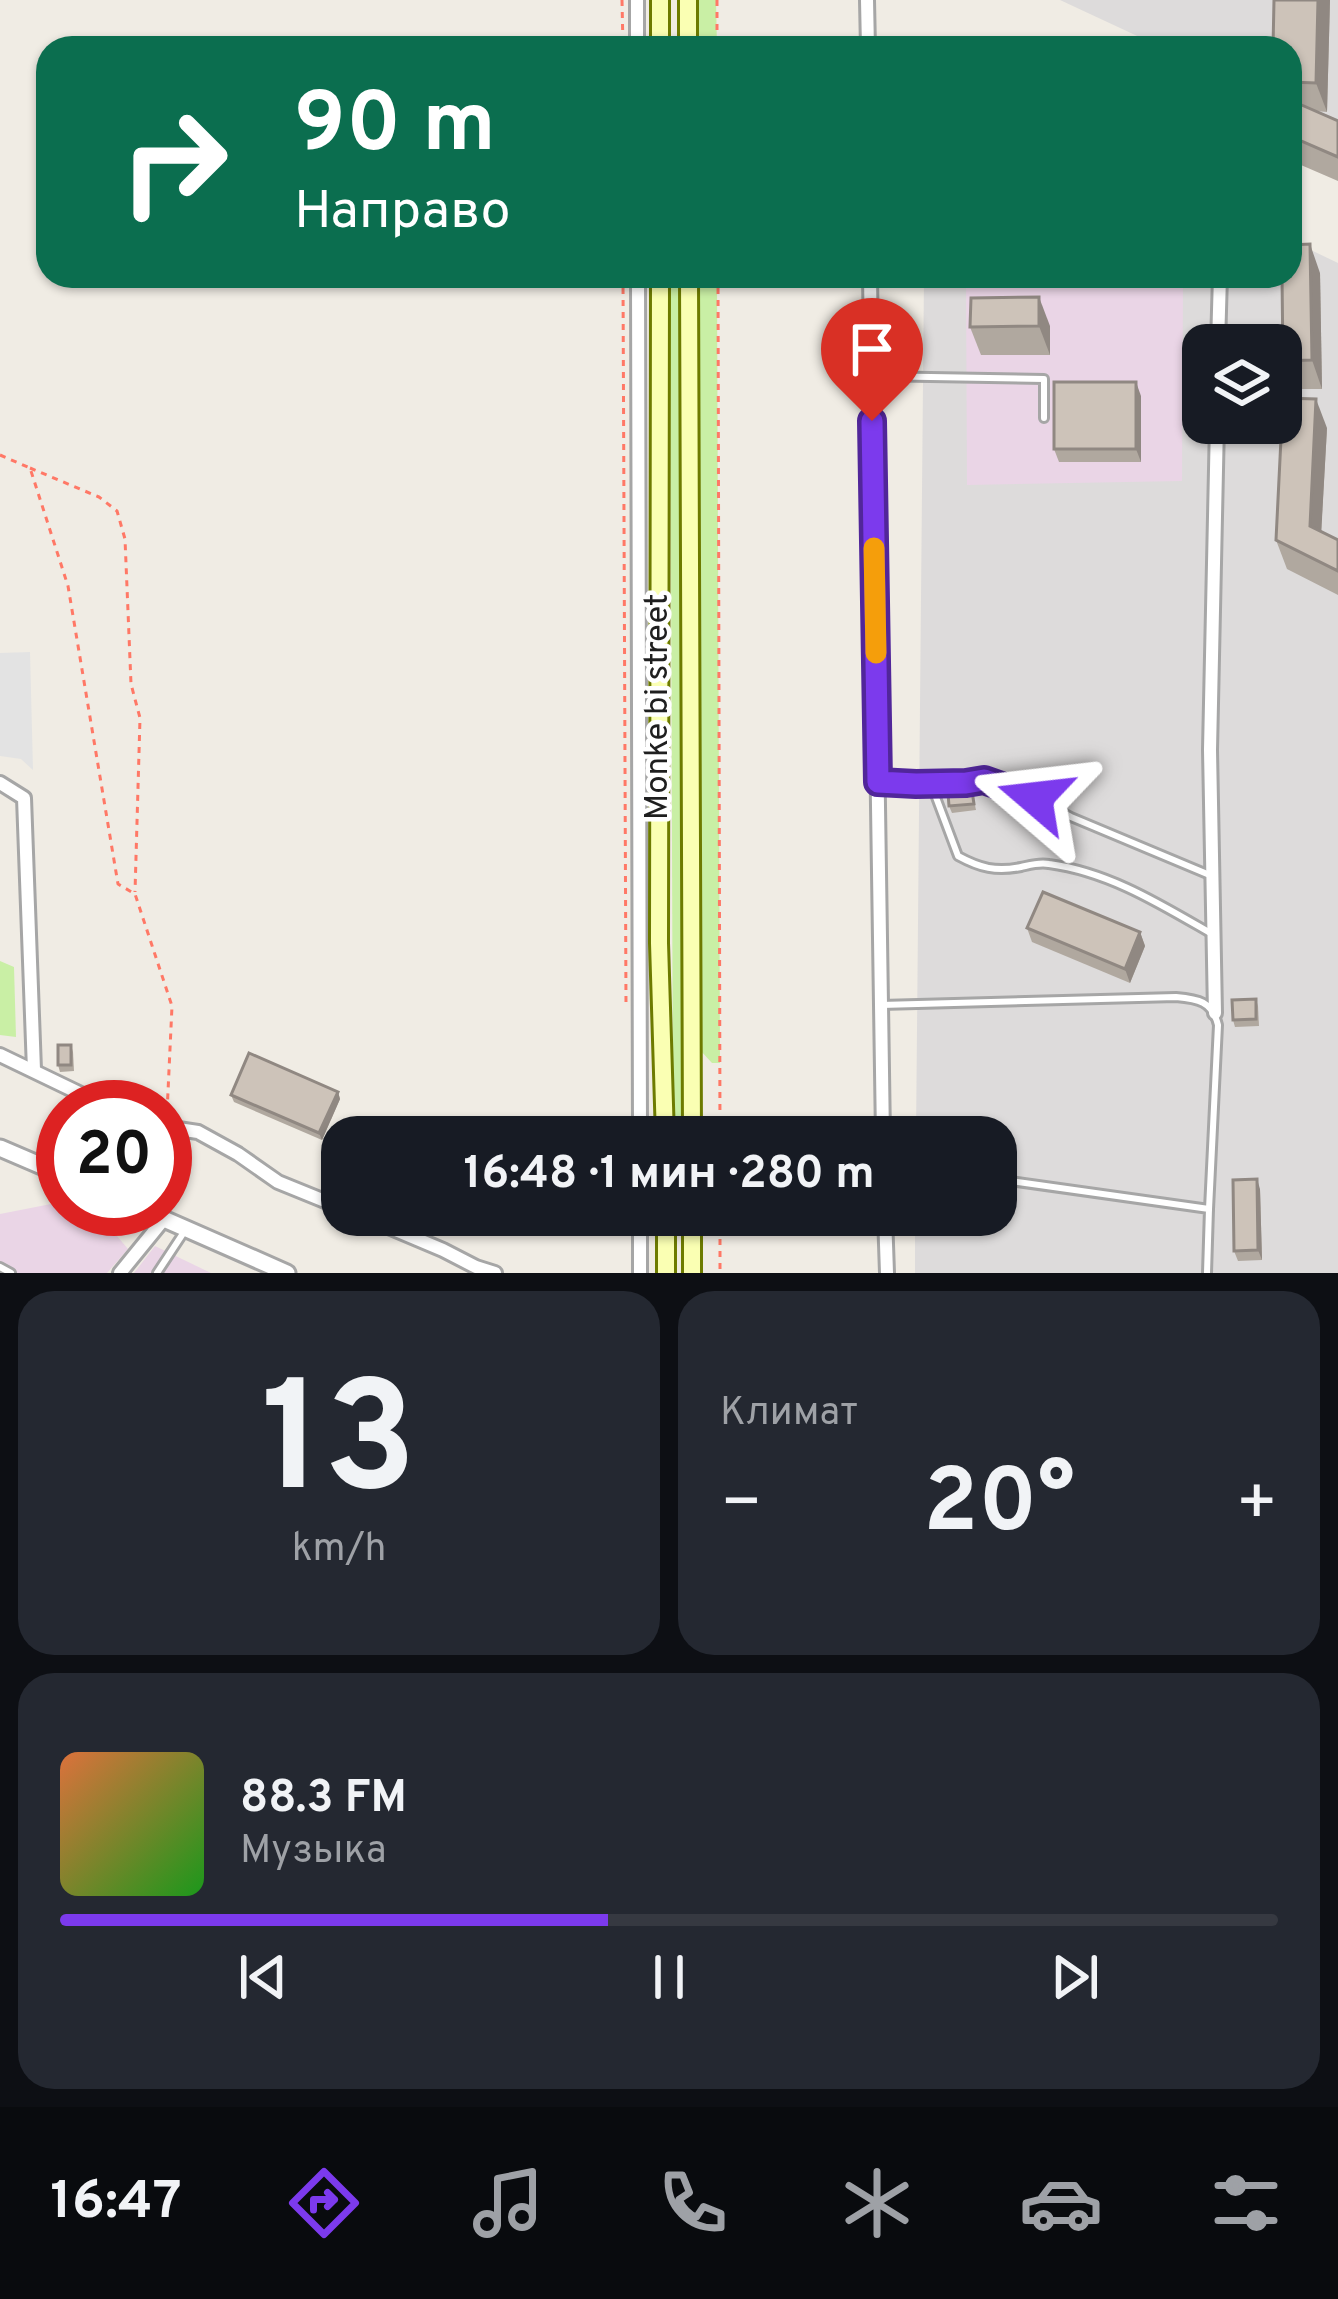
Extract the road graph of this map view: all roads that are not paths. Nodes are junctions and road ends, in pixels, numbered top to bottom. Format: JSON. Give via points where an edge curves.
{"nodes":[{"id":1,"x":637,"y":0,"type":"edge"},
{"id":2,"x":660,"y":0,"type":"edge"},
{"id":3,"x":688,"y":0,"type":"edge"},
{"id":4,"x":867,"y":0,"type":"edge"},
{"id":5,"x":637,"y":36,"type":"edge"},
{"id":6,"x":660,"y":36,"type":"edge"},
{"id":7,"x":688,"y":36,"type":"edge"},
{"id":8,"x":868,"y":36,"type":"edge"},
{"id":9,"x":638,"y":288,"type":"edge"},
{"id":10,"x":659,"y":288,"type":"edge"},
{"id":11,"x":689,"y":288,"type":"edge"},
{"id":12,"x":870,"y":288,"type":"edge"},
{"id":13,"x":1220,"y":288,"type":"edge"},
{"id":14,"x":1219,"y":324,"type":"edge"},
{"id":15,"x":872,"y":376,"type":"junction"},
{"id":16,"x":1044,"y":418,"type":"dead end"},
{"id":17,"x":1217,"y":444,"type":"edge"},
{"id":18,"x":878,"y":782,"type":"junction"},
{"id":19,"x":0,"y":783,"type":"edge"},
{"id":20,"x":931,"y":784,"type":"junction"},
{"id":21,"x":1212,"y":876,"type":"junction"},
{"id":22,"x":1214,"y":935,"type":"junction"},
{"id":23,"x":881,"y":1005,"type":"junction"},
{"id":24,"x":1215,"y":1013,"type":"junction"},
{"id":25,"x":0,"y":1055,"type":"edge"},
{"id":26,"x":34,"y":1070,"type":"junction"},
{"id":27,"x":54,"y":1080,"type":"edge"},
{"id":28,"x":640,"y":1116,"type":"edge"},
{"id":29,"x":664,"y":1116,"type":"edge"},
{"id":30,"x":692,"y":1116,"type":"edge"},
{"id":31,"x":883,"y":1116,"type":"edge"},
{"id":32,"x":192,"y":1131,"type":"edge"},
{"id":33,"x":0,"y":1148,"type":"edge"},
{"id":34,"x":36,"y":1163,"type":"edge"},
{"id":35,"x":1017,"y":1182,"type":"edge"},
{"id":36,"x":321,"y":1199,"type":"edge"},
{"id":37,"x":1209,"y":1209,"type":"junction"},
{"id":38,"x":192,"y":1232,"type":"edge"},
{"id":39,"x":151,"y":1236,"type":"edge"},
{"id":40,"x":181,"y":1236,"type":"edge"},
{"id":41,"x":410,"y":1236,"type":"edge"},
{"id":42,"x":640,"y":1236,"type":"edge"},
{"id":43,"x":666,"y":1236,"type":"edge"},
{"id":44,"x":692,"y":1236,"type":"edge"},
{"id":45,"x":885,"y":1236,"type":"edge"},
{"id":46,"x":0,"y":1267,"type":"edge"},
{"id":47,"x":11,"y":1273,"type":"edge"},
{"id":48,"x":120,"y":1273,"type":"edge"},
{"id":49,"x":157,"y":1273,"type":"edge"},
{"id":50,"x":286,"y":1273,"type":"edge"},
{"id":51,"x":495,"y":1273,"type":"edge"},
{"id":52,"x":640,"y":1273,"type":"edge"},
{"id":53,"x":666,"y":1273,"type":"edge"},
{"id":54,"x":692,"y":1273,"type":"edge"},
{"id":55,"x":886,"y":1273,"type":"edge"},
{"id":56,"x":1207,"y":1273,"type":"edge"}],
"edges":[{"from":1,"to":5,"type":"street"},
{"from":2,"to":6,"type":"main road"},
{"from":3,"to":7,"type":"main road"},
{"from":4,"to":8,"type":"street"},
{"from":9,"to":28,"type":"street"},
{"from":10,"to":29,"type":"main road","name":"Monke bi street"},
{"from":11,"to":30,"type":"main road","name":"Monke bi street"},
{"from":12,"to":15,"type":"street"},
{"from":13,"to":14,"type":"street"},
{"from":15,"to":16,"type":"lane","via":[[1044,379]]},
{"from":15,"to":18,"type":"street"},
{"from":17,"to":21,"type":"street"},
{"from":18,"to":20,"type":"lane"},
{"from":18,"to":23,"type":"street"},
{"from":19,"to":26,"type":"street","via":[[24,798]]},
{"from":20,"to":21,"type":"lane","via":[[984,780]]},
{"from":20,"to":22,"type":"lane","via":[[958,856],[980,868],[1044,862],[1105,878]]},
{"from":21,"to":22,"type":"street"},
{"from":22,"to":24,"type":"street"},
{"from":23,"to":24,"type":"lane","via":[[1176,997],[1200,999]]},
{"from":23,"to":31,"type":"street"},
{"from":24,"to":37,"type":"lane"},
{"from":25,"to":26,"type":"street"},
{"from":26,"to":27,"type":"street"},
{"from":32,"to":36,"type":"street"},
{"from":33,"to":34,"type":"street"},
{"from":35,"to":37,"type":"lane"},
{"from":37,"to":56,"type":"lane"},
{"from":38,"to":50,"type":"street"},
{"from":39,"to":48,"type":"street"},
{"from":40,"to":49,"type":"lane"},
{"from":41,"to":51,"type":"street"},
{"from":42,"to":52,"type":"street"},
{"from":43,"to":53,"type":"main road"},
{"from":44,"to":54,"type":"main road"},
{"from":45,"to":55,"type":"street"},
{"from":46,"to":47,"type":"lane"}]}
